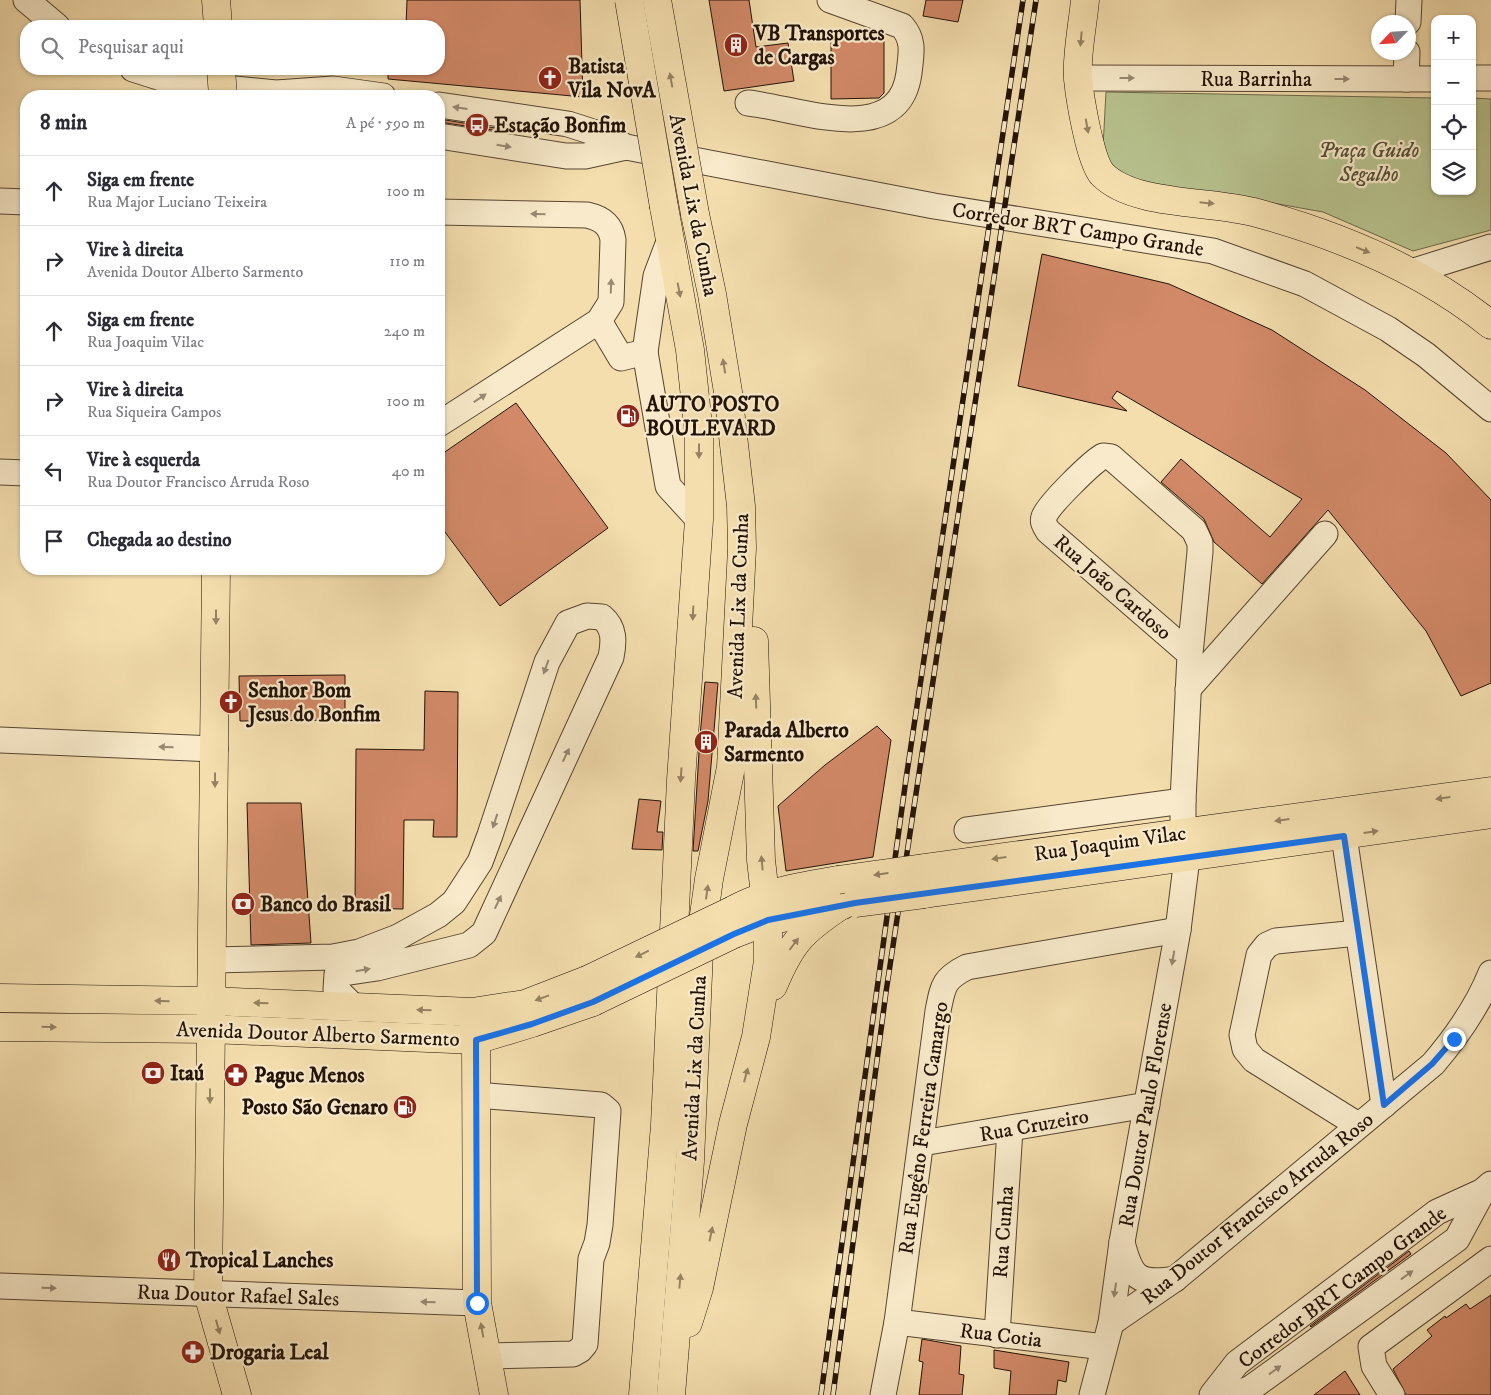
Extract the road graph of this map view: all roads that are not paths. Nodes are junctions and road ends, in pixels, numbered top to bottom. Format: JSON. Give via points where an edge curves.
{"nodes":[{"id":1,"x":26,"y":0,"type":"edge"},
{"id":2,"x":216,"y":0,"type":"edge"},
{"id":3,"x":630,"y":0,"type":"edge"},
{"id":4,"x":656,"y":0,"type":"edge"},
{"id":5,"x":830,"y":0,"type":"edge"},
{"id":6,"x":1085,"y":0,"type":"edge"},
{"id":7,"x":1409,"y":0,"type":"edge"},
{"id":8,"x":1408,"y":15,"type":"edge"},
{"id":9,"x":50,"y":20,"type":"edge"},
{"id":10,"x":218,"y":20,"type":"edge"},
{"id":11,"x":1407,"y":60,"type":"edge"},
{"id":12,"x":152,"y":75,"type":"edge"},
{"id":13,"x":221,"y":75,"type":"edge"},
{"id":14,"x":1078,"y":78,"type":"junction"},
{"id":15,"x":1476,"y":78,"type":"edge"},
{"id":16,"x":1491,"y":78,"type":"edge"},
{"id":17,"x":1431,"y":79,"type":"edge"},
{"id":18,"x":1406,"y":80,"type":"junction"},
{"id":19,"x":223,"y":90,"type":"edge"},
{"id":20,"x":236,"y":90,"type":"edge"},
{"id":21,"x":324,"y":90,"type":"edge"},
{"id":22,"x":340,"y":90,"type":"edge"},
{"id":23,"x":748,"y":104,"type":"dead end"},
{"id":24,"x":445,"y":105,"type":"edge"},
{"id":25,"x":445,"y":137,"type":"edge"},
{"id":26,"x":626,"y":147,"type":"junction"},
{"id":27,"x":0,"y":201,"type":"edge"},
{"id":28,"x":20,"y":202,"type":"edge"},
{"id":29,"x":445,"y":212,"type":"edge"},
{"id":30,"x":670,"y":239,"type":"junction"},
{"id":31,"x":1491,"y":247,"type":"edge"},
{"id":32,"x":1410,"y":272,"type":"junction"},
{"id":33,"x":599,"y":321,"type":"junction"},
{"id":34,"x":1491,"y":325,"type":"edge"},
{"id":35,"x":645,"y":352,"type":"junction"},
{"id":36,"x":1491,"y":409,"type":"edge"},
{"id":37,"x":445,"y":420,"type":"edge"},
{"id":38,"x":0,"y":472,"type":"edge"},
{"id":39,"x":20,"y":473,"type":"edge"},
{"id":40,"x":699,"y":520,"type":"junction"},
{"id":41,"x":1325,"y":534,"type":"dead end"},
{"id":42,"x":742,"y":548,"type":"junction"},
{"id":43,"x":216,"y":575,"type":"edge"},
{"id":44,"x":1190,"y":654,"type":"junction"},
{"id":45,"x":1188,"y":689,"type":"junction"},
{"id":46,"x":0,"y":740,"type":"edge"},
{"id":47,"x":215,"y":749,"type":"junction"},
{"id":48,"x":1491,"y":791,"type":"edge"},
{"id":49,"x":1183,"y":801,"type":"junction"},
{"id":50,"x":1491,"y":814,"type":"edge"},
{"id":51,"x":967,"y":830,"type":"dead end"},
{"id":52,"x":1344,"y":836,"type":"junction"},
{"id":53,"x":1185,"y":845,"type":"junction"},
{"id":54,"x":844,"y":897,"type":"junction"},
{"id":55,"x":767,"y":908,"type":"junction"},
{"id":56,"x":734,"y":922,"type":"joint"},
{"id":57,"x":1178,"y":930,"type":"junction"},
{"id":58,"x":1358,"y":933,"type":"junction"},
{"id":59,"x":213,"y":965,"type":"junction"},
{"id":60,"x":330,"y":968,"type":"junction"},
{"id":61,"x":1491,"y":973,"type":"edge"},
{"id":62,"x":590,"y":991,"type":"junction"},
{"id":63,"x":0,"y":998,"type":"edge"},
{"id":64,"x":211,"y":1001,"type":"junction"},
{"id":65,"x":308,"y":1004,"type":"junction"},
{"id":66,"x":354,"y":1007,"type":"junction"},
{"id":67,"x":472,"y":1012,"type":"junction"},
{"id":68,"x":0,"y":1027,"type":"edge"},
{"id":69,"x":210,"y":1029,"type":"junction"},
{"id":70,"x":756,"y":1037,"type":"junction"},
{"id":71,"x":476,"y":1040,"type":"junction"},
{"id":72,"x":476,"y":1095,"type":"junction"},
{"id":73,"x":1147,"y":1105,"type":"junction"},
{"id":74,"x":1384,"y":1105,"type":"junction"},
{"id":75,"x":1358,"y":1125,"type":"junction"},
{"id":76,"x":1010,"y":1129,"type":"junction"},
{"id":77,"x":922,"y":1143,"type":"junction"},
{"id":78,"x":1487,"y":1187,"type":"edge"},
{"id":79,"x":1122,"y":1242,"type":"junction"},
{"id":80,"x":1491,"y":1258,"type":"edge"},
{"id":81,"x":1175,"y":1279,"type":"junction"},
{"id":82,"x":0,"y":1286,"type":"edge"},
{"id":83,"x":208,"y":1294,"type":"junction"},
{"id":84,"x":477,"y":1303,"type":"junction"},
{"id":85,"x":898,"y":1322,"type":"junction"},
{"id":86,"x":1111,"y":1323,"type":"junction"},
{"id":87,"x":997,"y":1335,"type":"junction"},
{"id":88,"x":1104,"y":1347,"type":"junction"},
{"id":89,"x":487,"y":1356,"type":"junction"},
{"id":90,"x":674,"y":1365,"type":"junction"},
{"id":91,"x":237,"y":1395,"type":"edge"},
{"id":92,"x":494,"y":1395,"type":"edge"},
{"id":93,"x":643,"y":1395,"type":"edge"},
{"id":94,"x":671,"y":1395,"type":"edge"},
{"id":95,"x":884,"y":1395,"type":"edge"},
{"id":96,"x":1092,"y":1395,"type":"edge"},
{"id":97,"x":1212,"y":1395,"type":"edge"},
{"id":98,"x":1234,"y":1395,"type":"edge"},
{"id":99,"x":1392,"y":1395,"type":"edge"}],
"edges":[{"from":1,"to":9,"type":"street"},
{"from":2,"to":10,"type":"main road"},
{"from":3,"to":30,"type":"main road","name":"Avenida Lix da Cunha","bridge":true},
{"from":42,"to":4,"type":"main road","name":"Avenida Lix da Cunha","one_way":true,"bridge":true,"via":[[741,506],[728,392]]},
{"from":5,"to":23,"type":"street","via":[[902,26],[907,32],[912,46],[908,79],[901,100],[885,113],[866,119],[825,117]]},
{"from":6,"to":14,"type":"main road","one_way":true},
{"from":7,"to":8,"type":"street"},
{"from":11,"to":18,"type":"street"},
{"from":12,"to":20,"type":"street","via":[[177,83]]},
{"from":13,"to":19,"type":"main road","bridge":true},
{"from":14,"to":18,"type":"street","name":"Rua Barrinha","one_way":true},
{"from":14,"to":32,"type":"main road","one_way":true,"via":[[1091,151],[1102,173],[1120,186],[1142,196],[1225,205],[1257,213],[1327,235]]},
{"from":15,"to":16,"type":"street"},
{"from":17,"to":18,"type":"street","name":"Rua Barrinha"},
{"from":21,"to":22,"type":"street"},
{"from":26,"to":24,"type":"street","name":"Corredor BRT Campo Grande","one_way":true,"via":[[568,124]]},
{"from":25,"to":26,"type":"street","name":"Corredor BRT Campo Grande","one_way":true,"via":[[566,156],[585,156]]},
{"from":26,"to":36,"type":"street","name":"Corredor BRT Campo Grande","via":[[934,206],[1213,251],[1305,284],[1388,329],[1426,355]]},
{"from":27,"to":28,"type":"street"},
{"from":33,"to":29,"type":"street","one_way":true,"via":[[611,302],[612,233],[602,220],[587,215]]},
{"from":30,"to":35,"type":"street","via":[[656,276]]},
{"from":30,"to":40,"type":"main road","name":"Avenida Lix da Cunha","one_way":true,"via":[[690,350],[699,435]]},
{"from":31,"to":32,"type":"street"},
{"from":32,"to":34,"type":"main road","via":[[1461,301]]},
{"from":33,"to":35,"type":"street","via":[[622,358]]},
{"from":37,"to":33,"type":"street","one_way":true},
{"from":35,"to":40,"type":"street","via":[[668,486]]},
{"from":38,"to":39,"type":"street"},
{"from":40,"to":93,"type":"main road","name":"Avenida Lix da Cunha","one_way":true,"via":[[681,780],[665,1125]]},
{"from":41,"to":45,"type":"street"},
{"from":55,"to":42,"type":"main road","one_way":true,"via":[[761,860],[754,636]]},
{"from":90,"to":42,"type":"main road","name":"Avenida Lix da Cunha","one_way":true,"via":[[690,1161],[699,950],[731,767]]},
{"from":43,"to":47,"type":"main road","one_way":true},
{"from":44,"to":44,"type":"street","name":"Rua João Cardoso","via":[[1200,552],[1198,535],[1111,457],[1102,456],[1087,467],[1045,513],[1044,524],[1048,531]]},
{"from":44,"to":45,"type":"street","name":"Rua João Cardoso"},
{"from":45,"to":49,"type":"street","name":"Rua João Cardoso"},
{"from":47,"to":46,"type":"street","one_way":true},
{"from":47,"to":59,"type":"main road","one_way":true},
{"from":48,"to":53,"type":"main road","name":"Rua Joaquim Vilac","one_way":true},
{"from":49,"to":51,"type":"street"},
{"from":49,"to":53,"type":"street","name":"Rua João Cardoso"},
{"from":52,"to":50,"type":"main road","name":"Rua Joaquim Vilac","one_way":true},
{"from":52,"to":53,"type":"main road","name":"Rua Joaquim Vilac"},
{"from":52,"to":58,"type":"street"},
{"from":53,"to":54,"type":"main road","name":"Rua Joaquim Vilac","bridge":true,"via":[[924,881]]},
{"from":53,"to":57,"type":"street","name":"Rua Doutor Paulo Florense"},
{"from":54,"to":55,"type":"main road","name":"Rua Joaquim Vilac","via":[[796,887]]},
{"from":70,"to":54,"type":"main road","one_way":true,"via":[[786,954],[796,939]]},
{"from":55,"to":56,"type":"main road","name":"Rua Joaquim Vilac"},
{"from":55,"to":70,"type":"main road","via":[[768,960]]},
{"from":56,"to":62,"type":"main road","name":"Avenida Doutor Alberto Sarmento","bridge":true},
{"from":57,"to":73,"type":"street","name":"Rua Doutor Paulo Florense","one_way":true},
{"from":57,"to":77,"type":"street","name":"Rua Eugêno Ferreira Camargo","via":[[967,967],[948,978],[943,984],[938,1011]]},
{"from":58,"to":74,"type":"street"},
{"from":58,"to":75,"type":"street","via":[[1276,940],[1267,945],[1259,955],[1242,1035],[1245,1049],[1254,1060]]},
{"from":59,"to":60,"type":"street"},
{"from":59,"to":64,"type":"main road"},
{"from":60,"to":60,"type":"street","one_way":true,"via":[[377,968],[469,945],[484,932],[611,657],[613,636],[602,617],[588,616],[568,623],[547,662],[480,862],[454,902],[420,927],[358,952]]},
{"from":60,"to":65,"type":"street","via":[[318,993]]},
{"from":60,"to":66,"type":"street","via":[[336,989]]},
{"from":61,"to":74,"type":"street","name":"Rua Doutor Francisco Arruda Roso","via":[[1478,1003],[1454,1039],[1432,1064]]},
{"from":62,"to":67,"type":"main road","name":"Avenida Doutor Alberto Sarmento","one_way":true},
{"from":62,"to":71,"type":"main road","name":"Avenida Doutor Alberto Sarmento","via":[[532,1024]]},
{"from":64,"to":63,"type":"main road","name":"Avenida Doutor Alberto Sarmento","one_way":true},
{"from":65,"to":64,"type":"main road","name":"Avenida Doutor Alberto Sarmento","one_way":true},
{"from":64,"to":69,"type":"main road"},
{"from":65,"to":66,"type":"main road","name":"Avenida Doutor Alberto Sarmento"},
{"from":67,"to":66,"type":"main road","name":"Avenida Doutor Alberto Sarmento","one_way":true},
{"from":67,"to":71,"type":"main road"},
{"from":68,"to":69,"type":"main road","name":"Avenida Doutor Alberto Sarmento","one_way":true},
{"from":69,"to":71,"type":"main road","name":"Avenida Doutor Alberto Sarmento"},
{"from":69,"to":83,"type":"main road","one_way":true},
{"from":90,"to":70,"type":"main road","one_way":true,"via":[[699,1288],[733,1124]]},
{"from":71,"to":72,"type":"main road"},
{"from":72,"to":84,"type":"main road"},
{"from":72,"to":89,"type":"street","via":[[601,1105],[608,1111],[600,1225],[591,1259],[585,1344],[573,1354]]},
{"from":73,"to":76,"type":"street","name":"Rua Cruzeiro"},
{"from":73,"to":79,"type":"street","name":"Rua Doutor Paulo Florense"},
{"from":74,"to":75,"type":"street","name":"Rua Doutor Francisco Arruda Roso"},
{"from":75,"to":81,"type":"street","name":"Rua Doutor Francisco Arruda Roso"},
{"from":76,"to":77,"type":"street","name":"Rua Cruzeiro"},
{"from":76,"to":87,"type":"street","name":"Rua Cunha"},
{"from":77,"to":85,"type":"street","name":"Rua Eugêno Ferreira Camargo"},
{"from":78,"to":97,"type":"street","name":"Corredor BRT Campo Grande","via":[[1437,1212],[1237,1362]]},
{"from":98,"to":78,"type":"street","name":"Corredor BRT Campo Grande","one_way":true,"via":[[1250,1388],[1457,1239]]},
{"from":79,"to":81,"type":"street","via":[[1131,1268],[1144,1280]]},
{"from":79,"to":86,"type":"street","name":"Rua Doutor Paulo Florense","one_way":true},
{"from":80,"to":99,"type":"street","via":[[1441,1298],[1373,1345],[1374,1366]]},
{"from":81,"to":86,"type":"street","name":"Rua Doutor Francisco Arruda Roso"},
{"from":82,"to":83,"type":"street","name":"Rua Doutor Rafael Sales","one_way":true},
{"from":84,"to":83,"type":"street","name":"Rua Doutor Rafael Sales","one_way":true},
{"from":83,"to":91,"type":"main road","one_way":true},
{"from":89,"to":84,"type":"main road","one_way":true},
{"from":85,"to":87,"type":"street","name":"Rua Cotia"},
{"from":85,"to":95,"type":"street","name":"Rua Eugêno Ferreira Camargo"},
{"from":86,"to":88,"type":"street","name":"Rua Doutor Paulo Florense"},
{"from":87,"to":88,"type":"street","name":"Rua Cotia"},
{"from":88,"to":96,"type":"street","name":"Rua Doutor Paulo Florense"},
{"from":89,"to":92,"type":"main road"},
{"from":90,"to":94,"type":"main road","name":"Avenida Lix da Cunha"}]}
